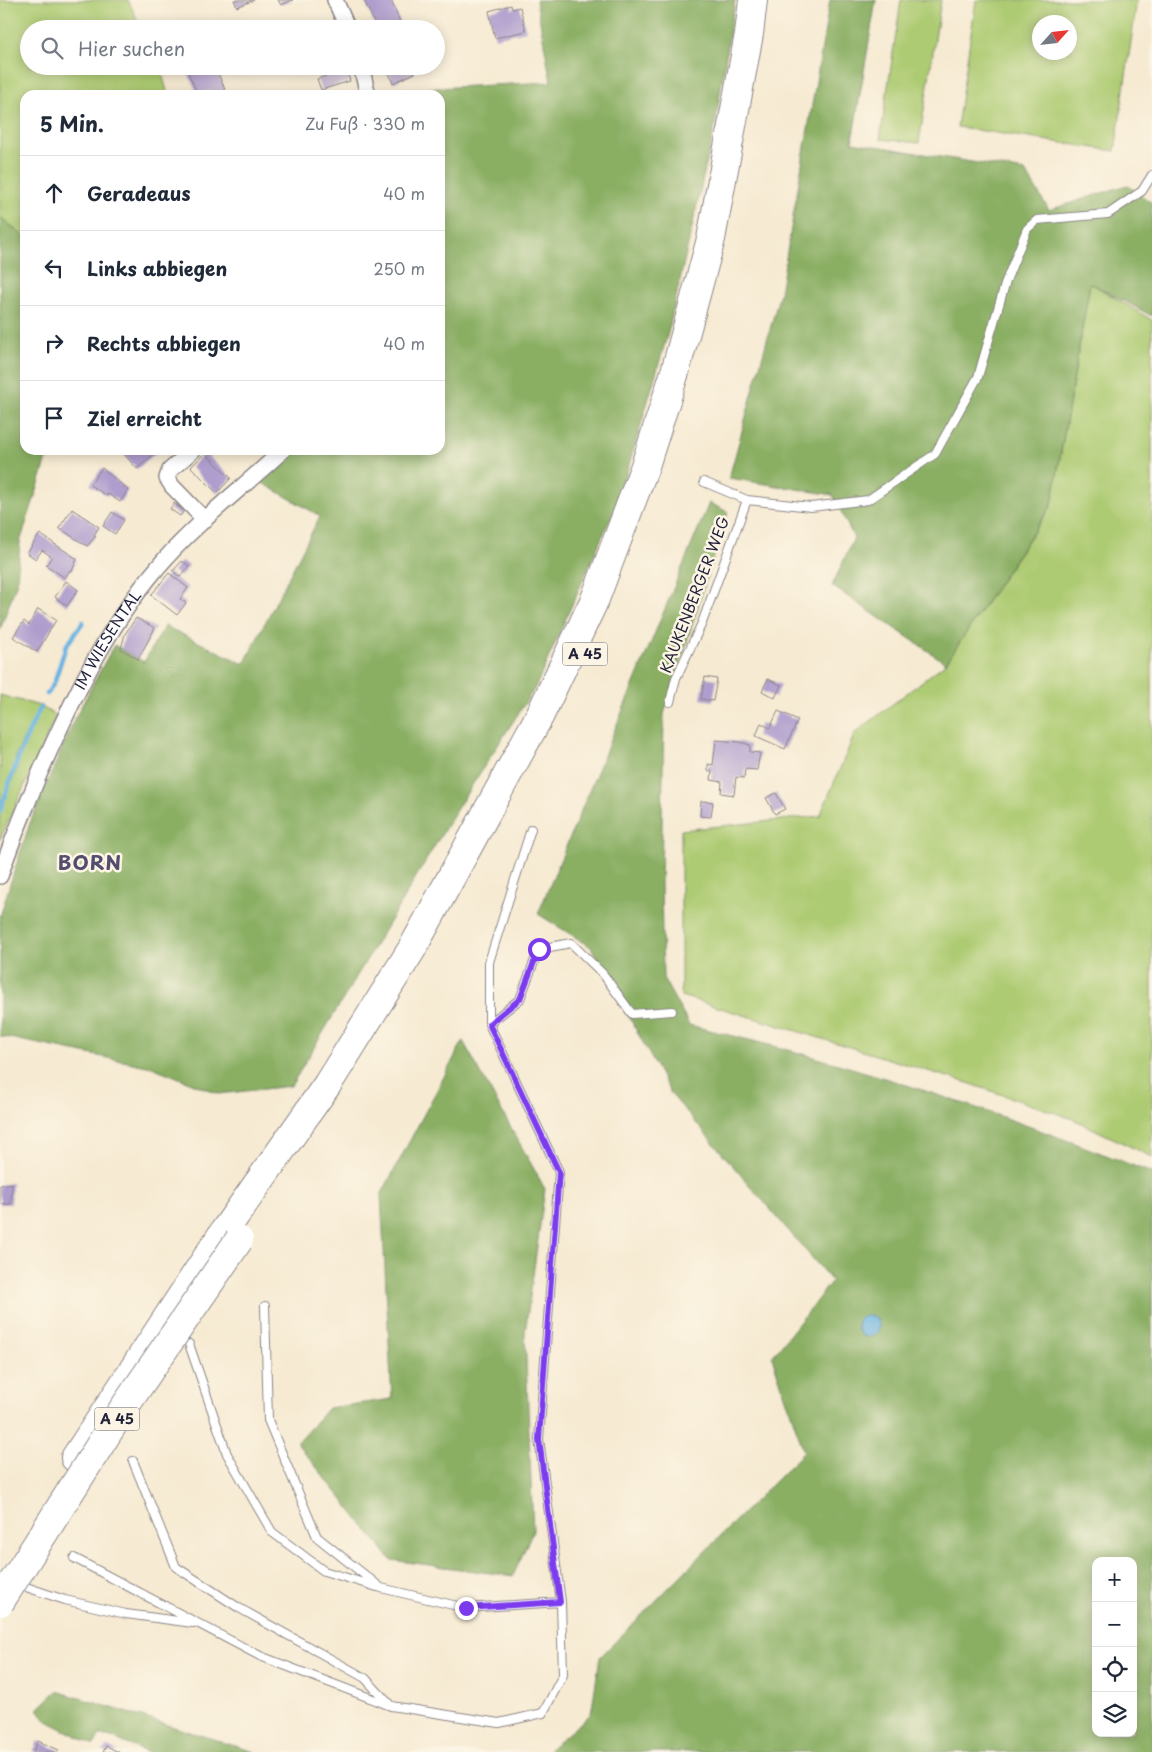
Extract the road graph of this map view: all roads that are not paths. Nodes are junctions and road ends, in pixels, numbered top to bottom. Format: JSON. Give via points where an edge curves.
{"nodes":[{"id":1,"x":335,"y":0,"type":"edge"},
{"id":2,"x":753,"y":0,"type":"edge"},
{"id":3,"x":770,"y":0,"type":"edge"},
{"id":4,"x":344,"y":20,"type":"edge"},
{"id":5,"x":362,"y":75,"type":"edge"},
{"id":6,"x":367,"y":90,"type":"edge"},
{"id":7,"x":1152,"y":175,"type":"edge"},
{"id":8,"x":188,"y":455,"type":"edge"},
{"id":9,"x":277,"y":455,"type":"edge"},
{"id":10,"x":704,"y":482,"type":"dead end"},
{"id":11,"x":747,"y":500,"type":"junction"},
{"id":12,"x":205,"y":520,"type":"junction"},
{"id":13,"x":670,"y":702,"type":"dead end"},
{"id":14,"x":531,"y":829,"type":"dead end"},
{"id":15,"x":0,"y":876,"type":"edge"},
{"id":16,"x":672,"y":1011,"type":"dead end"},
{"id":17,"x":489,"y":1024,"type":"junction"},
{"id":18,"x":232,"y":1235,"type":"junction"},
{"id":19,"x":265,"y":1306,"type":"dead end"},
{"id":20,"x":189,"y":1344,"type":"dead end"},
{"id":21,"x":133,"y":1461,"type":"dead end"},
{"id":22,"x":74,"y":1558,"type":"dead end"},
{"id":23,"x":0,"y":1579,"type":"edge"},
{"id":24,"x":381,"y":1588,"type":"junction"},
{"id":25,"x":0,"y":1602,"type":"edge"},
{"id":26,"x":560,"y":1602,"type":"junction"},
{"id":27,"x":199,"y":1624,"type":"junction"},
{"id":28,"x":391,"y":1706,"type":"junction"}],
"edges":[{"from":1,"to":4,"type":"street"},
{"from":2,"to":18,"type":"highway","number":"A 45","via":[[709,248],[648,457],[595,599],[540,715],[412,949]]},
{"from":3,"to":18,"type":"highway","number":"A 45","via":[[729,234],[670,440],[605,609],[543,746],[424,962],[320,1125]]},
{"from":5,"to":6,"type":"street"},
{"from":7,"to":11,"type":"lane","via":[[1142,191],[1108,214],[1037,220],[1027,229],[1006,281],[978,377],[935,454],[868,500],[811,508]]},
{"from":8,"to":12,"type":"street","via":[[170,470],[167,478]]},
{"from":9,"to":12,"type":"street","name":"IM WIESENTAL"},
{"from":10,"to":11,"type":"lane"},
{"from":11,"to":13,"type":"lane","name":"KAUKENBERGER WEG","via":[[702,623],[676,678]]},
{"from":12,"to":15,"type":"street","name":"IM WIESENTAL","via":[[139,590],[107,640],[56,737],[10,843]]},
{"from":14,"to":17,"type":"lane","via":[[489,962]]},
{"from":16,"to":17,"type":"lane","via":[[632,1014],[603,974],[571,943],[539,949],[520,999]]},
{"from":17,"to":26,"type":"lane","via":[[559,1172],[539,1439]]},
{"from":18,"to":23,"type":"highway","number":"A 45","via":[[116,1394]]},
{"from":18,"to":25,"type":"highway","number":"A 45","bridge":true},
{"from":19,"to":24,"type":"lane","via":[[268,1420],[317,1537]]},
{"from":20,"to":24,"type":"lane","via":[[228,1454],[272,1532],[324,1570]]},
{"from":21,"to":28,"type":"lane","via":[[176,1567],[239,1608],[365,1678]]},
{"from":22,"to":27,"type":"lane"},
{"from":23,"to":27,"type":"lane","via":[[65,1600],[126,1614]]},
{"from":24,"to":26,"type":"lane","via":[[466,1608]]},
{"from":26,"to":28,"type":"lane","via":[[564,1675],[543,1713],[500,1723]]},
{"from":27,"to":28,"type":"lane","via":[[260,1656]]}]}
